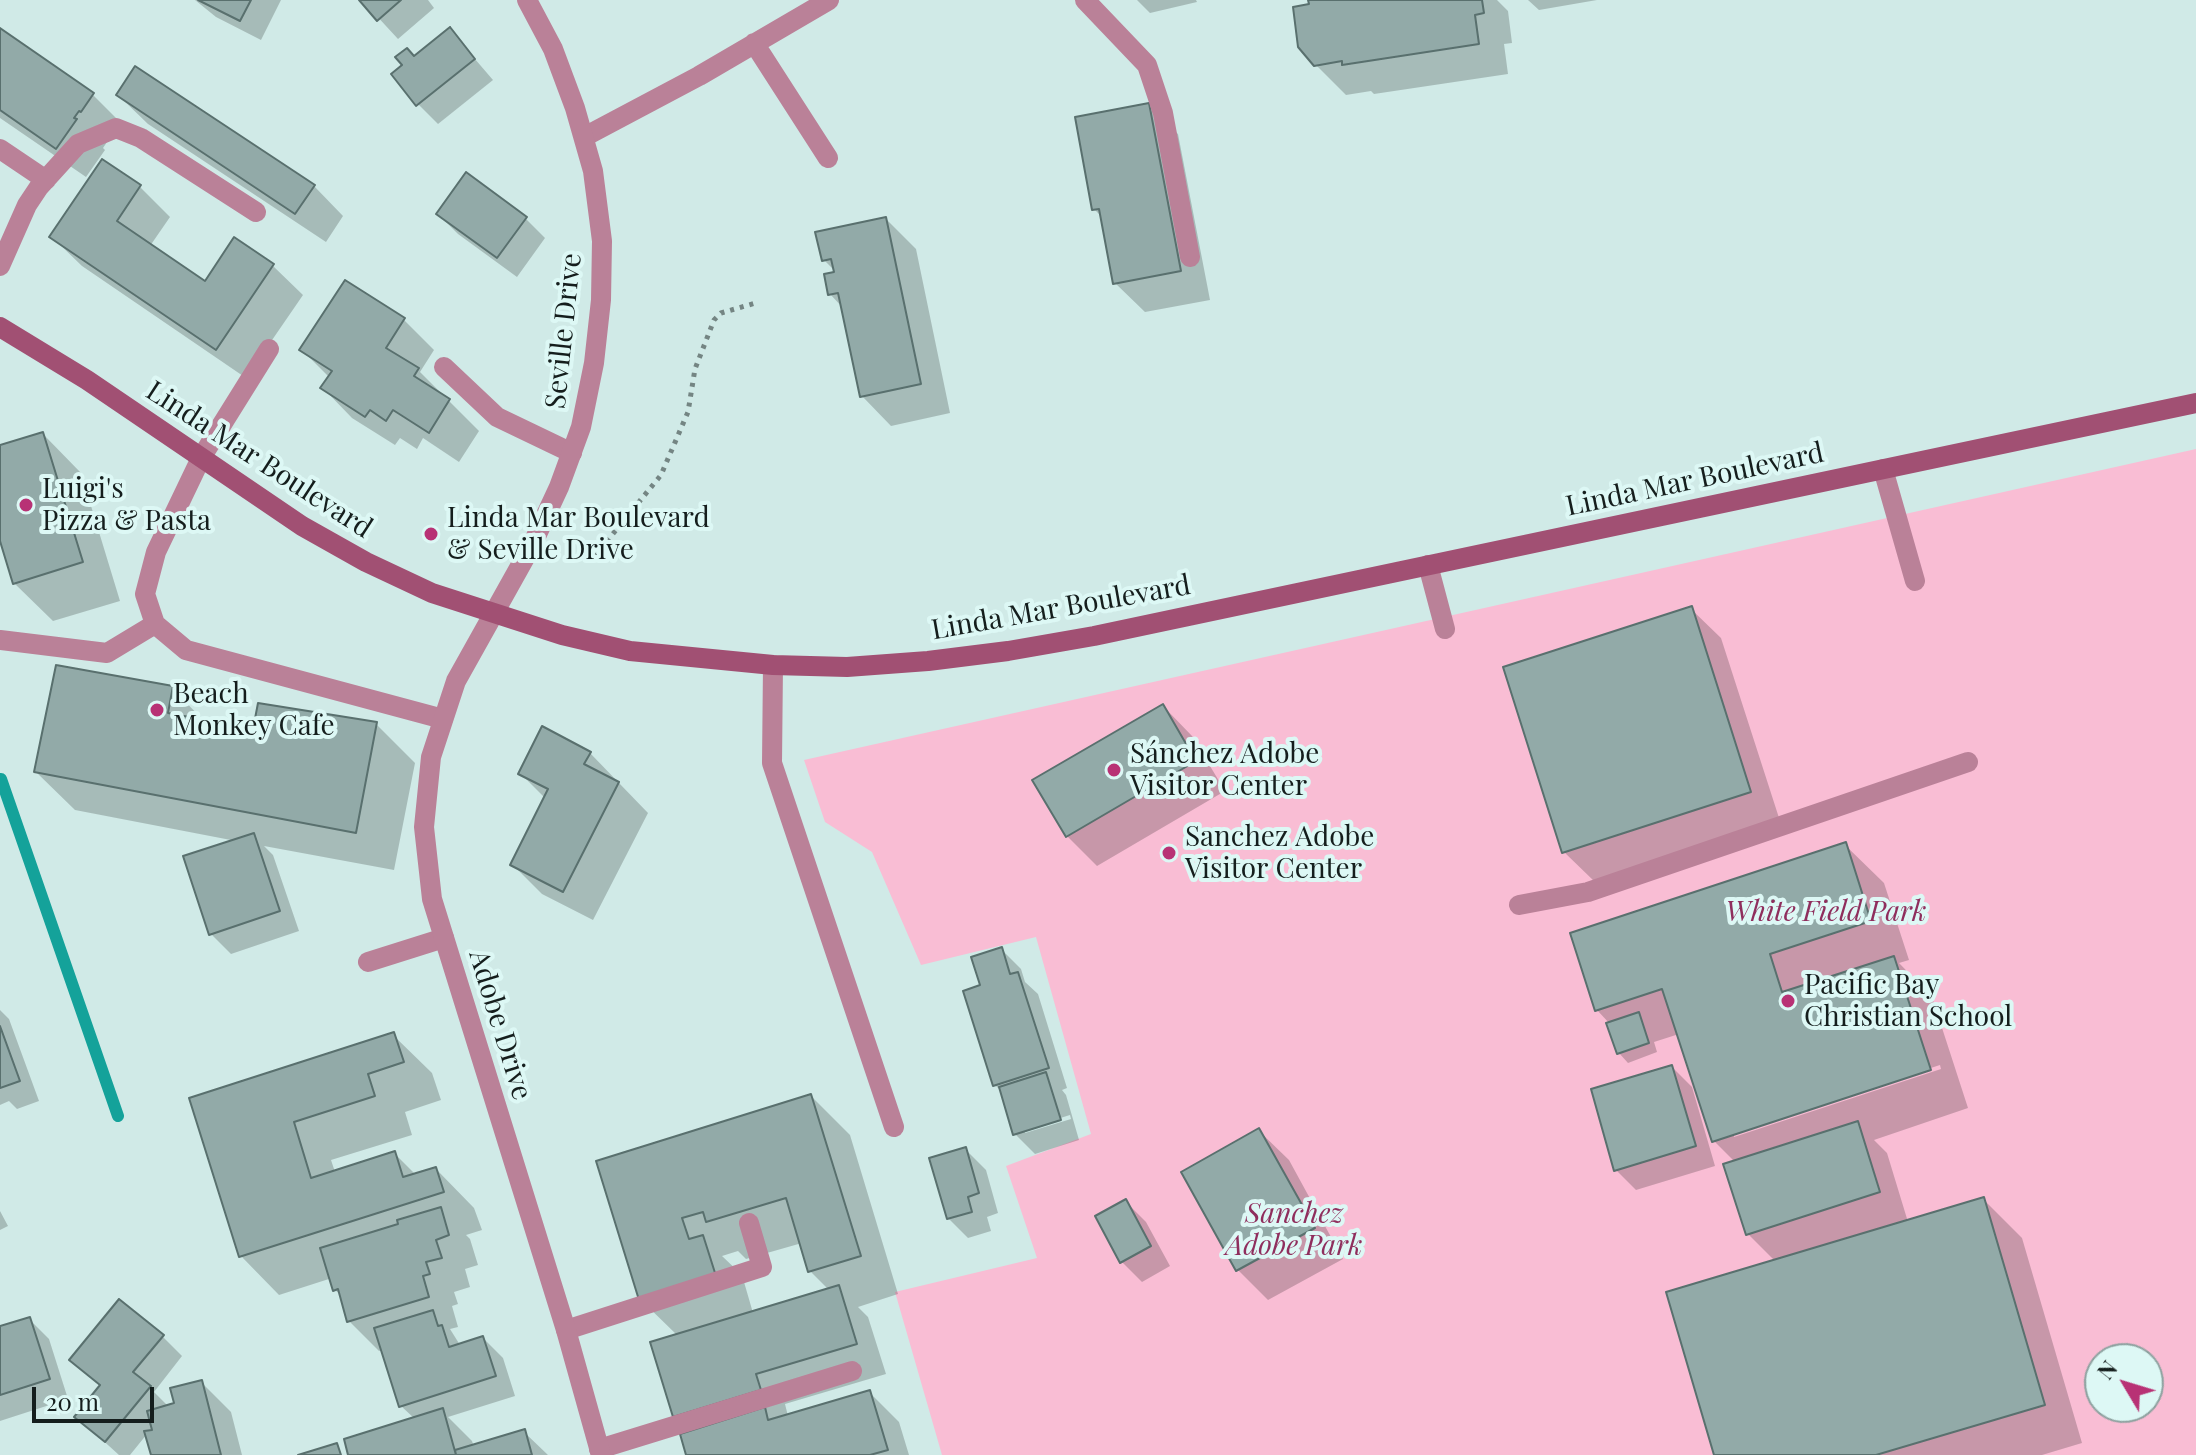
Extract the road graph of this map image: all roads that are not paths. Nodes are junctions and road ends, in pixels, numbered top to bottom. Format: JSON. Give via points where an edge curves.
{"nodes":[{"id":1,"x":527,"y":0,"type":"edge"},
{"id":2,"x":829,"y":0,"type":"edge"},
{"id":3,"x":1085,"y":0,"type":"edge"},
{"id":4,"x":754,"y":43,"type":"junction"},
{"id":5,"x":584,"y":137,"type":"junction"},
{"id":6,"x":0,"y":149,"type":"edge"},
{"id":7,"x":828,"y":158,"type":"dead end"},
{"id":8,"x":46,"y":180,"type":"junction"},
{"id":9,"x":256,"y":212,"type":"dead end"},
{"id":10,"x":1190,"y":257,"type":"dead end"},
{"id":11,"x":0,"y":266,"type":"edge"},
{"id":12,"x":0,"y":327,"type":"edge"},
{"id":13,"x":269,"y":349,"type":"dead end"},
{"id":14,"x":444,"y":367,"type":"dead end"},
{"id":15,"x":2196,"y":403,"type":"edge"},
{"id":16,"x":572,"y":453,"type":"junction"},
{"id":17,"x":201,"y":458,"type":"junction"},
{"id":18,"x":1883,"y":469,"type":"junction"},
{"id":19,"x":1428,"y":565,"type":"junction"},
{"id":20,"x":1915,"y":581,"type":"dead end"},
{"id":21,"x":495,"y":615,"type":"junction"},
{"id":22,"x":155,"y":624,"type":"junction"},
{"id":23,"x":1445,"y":629,"type":"dead end"},
{"id":24,"x":0,"y":640,"type":"edge"},
{"id":25,"x":773,"y":665,"type":"junction"},
{"id":26,"x":443,"y":719,"type":"junction"},
{"id":27,"x":1968,"y":762,"type":"dead end"},
{"id":28,"x":1519,"y":905,"type":"dead end"},
{"id":29,"x":444,"y":938,"type":"junction"},
{"id":30,"x":368,"y":962,"type":"dead end"},
{"id":31,"x":894,"y":1127,"type":"dead end"},
{"id":32,"x":749,"y":1223,"type":"dead end"},
{"id":33,"x":566,"y":1330,"type":"junction"},
{"id":34,"x":852,"y":1371,"type":"dead end"},
{"id":35,"x":600,"y":1452,"type":"edge"}],
"edges":[{"from":1,"to":5,"type":"street","name":"Seville Drive","via":[[553,49]]},
{"from":2,"to":4,"type":"street"},
{"from":3,"to":10,"type":"street","via":[[1147,65],[1163,113]]},
{"from":4,"to":5,"type":"street"},
{"from":4,"to":7,"type":"street"},
{"from":5,"to":16,"type":"street","name":"Seville Drive","via":[[602,241],[601,300],[594,363]]},
{"from":6,"to":8,"type":"street"},
{"from":8,"to":9,"type":"street","via":[[78,144],[116,128],[141,138]]},
{"from":8,"to":11,"type":"street","via":[[27,205]]},
{"from":12,"to":17,"type":"street","name":"Linda Mar Boulevard"},
{"from":13,"to":17,"type":"street"},
{"from":14,"to":16,"type":"street","via":[[497,417]]},
{"from":15,"to":18,"type":"street","name":"Linda Mar Boulevard"},
{"from":16,"to":21,"type":"street","name":"Seville Drive"},
{"from":17,"to":21,"type":"street","name":"Linda Mar Boulevard","via":[[366,562]]},
{"from":17,"to":22,"type":"street","via":[[156,552],[145,594]]},
{"from":18,"to":19,"type":"street","name":"Linda Mar Boulevard"},
{"from":18,"to":20,"type":"street"},
{"from":19,"to":23,"type":"street"},
{"from":19,"to":25,"type":"street","name":"Linda Mar Boulevard","via":[[1008,651],[847,667]]},
{"from":21,"to":25,"type":"street","name":"Linda Mar Boulevard","via":[[630,651]]},
{"from":21,"to":26,"type":"street","name":"Adobe Drive","via":[[456,681]]},
{"from":22,"to":24,"type":"street","via":[[107,653]]},
{"from":22,"to":26,"type":"street","via":[[186,650]]},
{"from":25,"to":31,"type":"street","via":[[772,763]]},
{"from":26,"to":29,"type":"street","name":"Adobe Drive","via":[[431,757],[424,827],[432,899]]},
{"from":27,"to":28,"type":"street","via":[[1588,892]]},
{"from":29,"to":30,"type":"street"},
{"from":29,"to":33,"type":"street","name":"Adobe Drive"},
{"from":32,"to":33,"type":"street","via":[[762,1267]]},
{"from":33,"to":35,"type":"street","name":"Adobe Drive"},
{"from":34,"to":35,"type":"street"}]}
